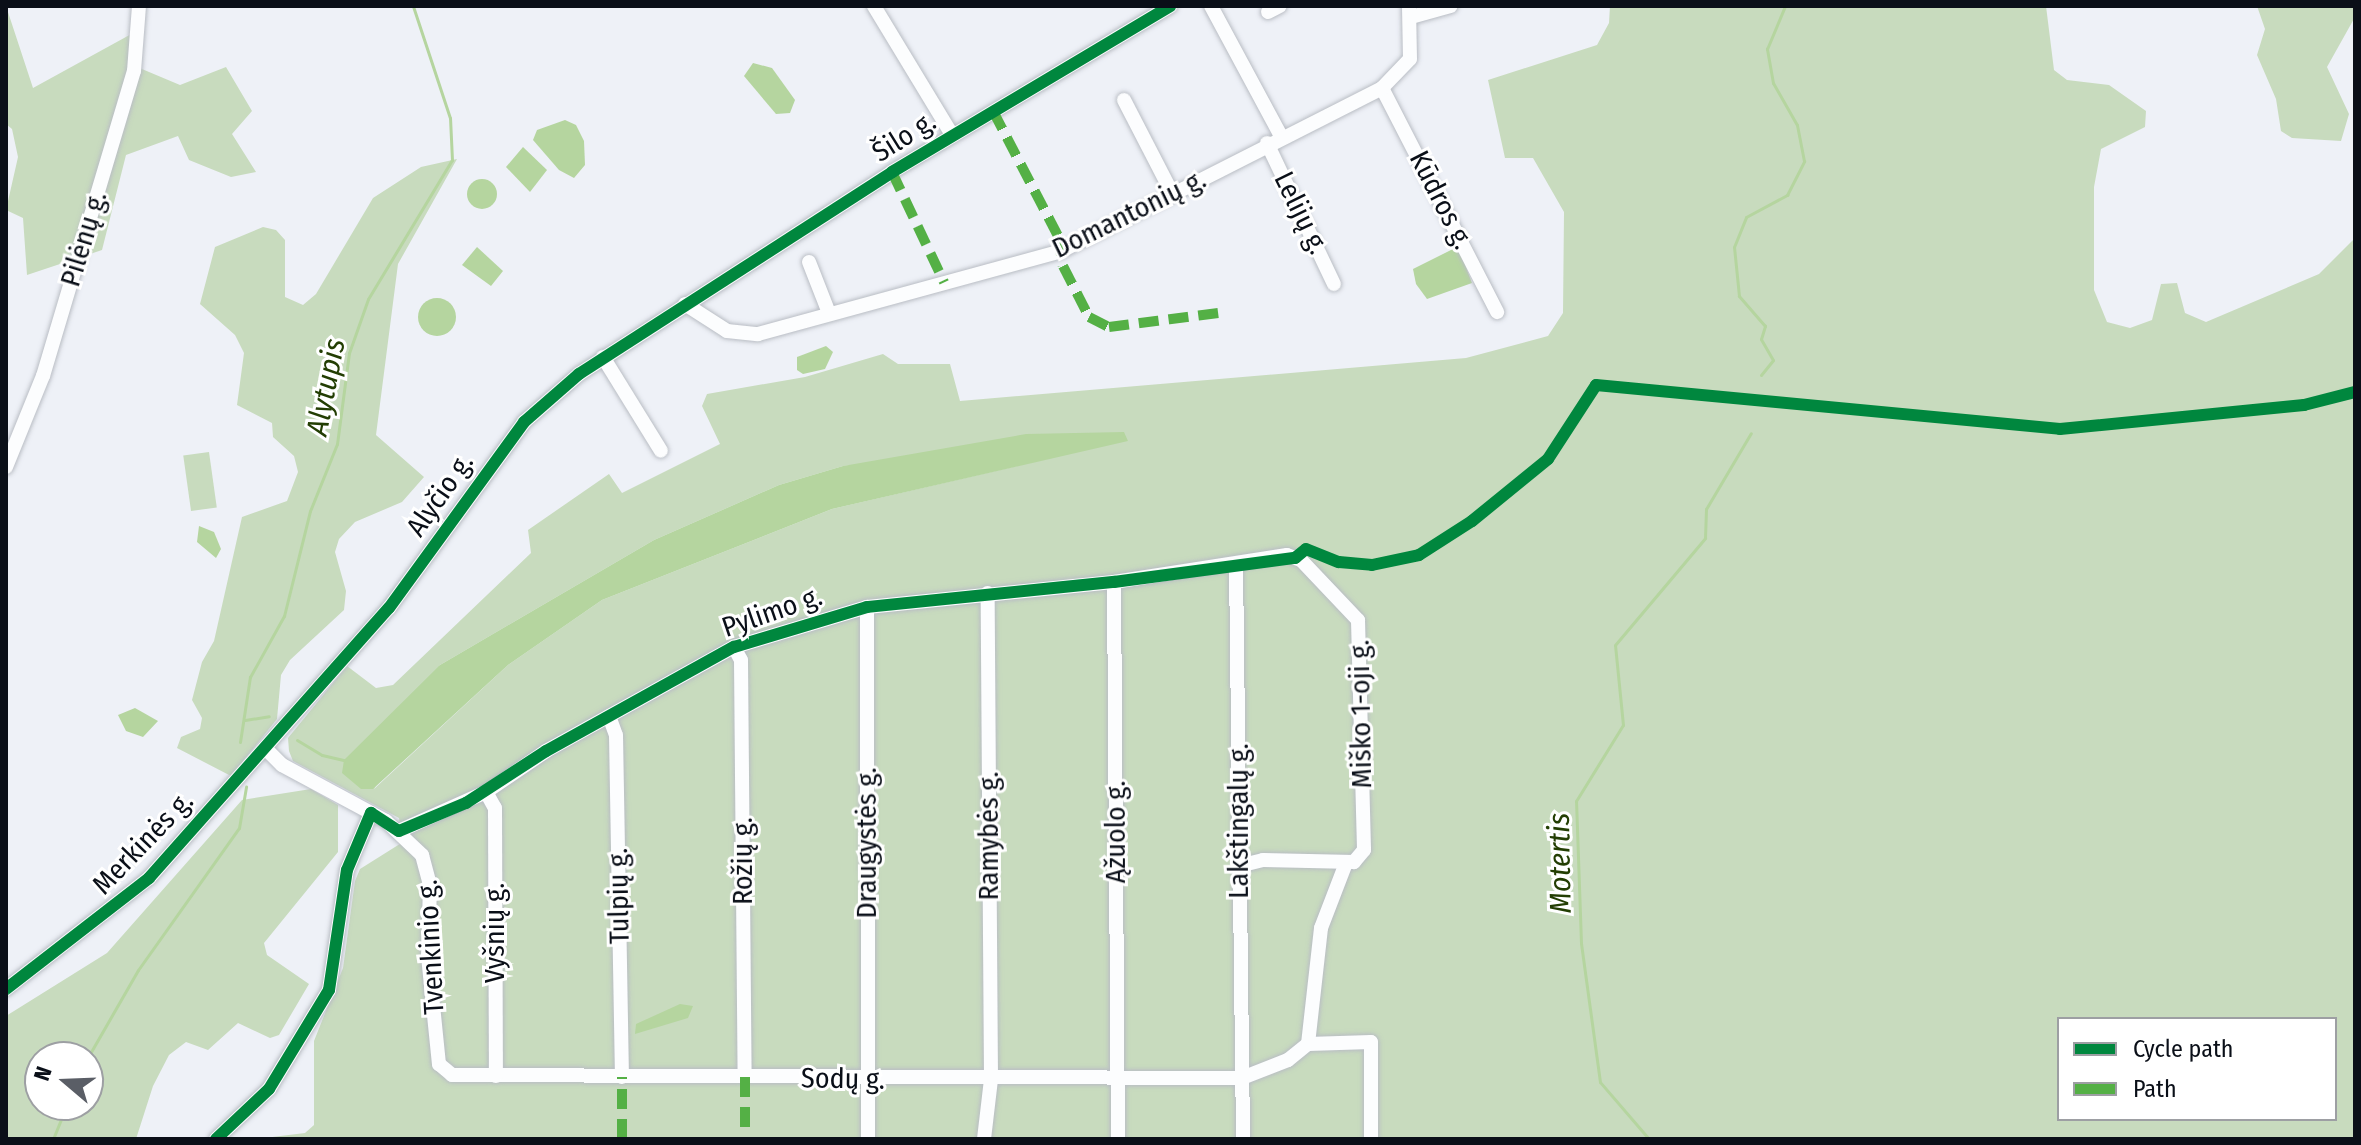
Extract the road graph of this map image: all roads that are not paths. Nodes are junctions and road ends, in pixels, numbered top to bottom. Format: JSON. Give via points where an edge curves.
{"nodes":[{"id":1,"x":139,"y":6,"type":"edge"},
{"id":2,"x":874,"y":6,"type":"edge"},
{"id":3,"x":1170,"y":6,"type":"edge"},
{"id":4,"x":1211,"y":6,"type":"edge"},
{"id":5,"x":1451,"y":6,"type":"edge"},
{"id":6,"x":1148,"y":11,"type":"edge"},
{"id":7,"x":1410,"y":12,"type":"edge"},
{"id":8,"x":1382,"y":88,"type":"junction"},
{"id":9,"x":1124,"y":100,"type":"dead end"},
{"id":10,"x":952,"y":135,"type":"junction"},
{"id":11,"x":1281,"y":136,"type":"junction"},
{"id":12,"x":1267,"y":143,"type":"junction"},
{"id":13,"x":1173,"y":195,"type":"junction"},
{"id":14,"x":809,"y":262,"type":"dead end"},
{"id":15,"x":1334,"y":284,"type":"dead end"},
{"id":16,"x":685,"y":304,"type":"junction"},
{"id":17,"x":1497,"y":312,"type":"dead end"},
{"id":18,"x":829,"y":313,"type":"junction"},
{"id":19,"x":603,"y":357,"type":"junction"},
{"id":20,"x":661,"y":451,"type":"dead end"},
{"id":21,"x":6,"y":467,"type":"edge"},
{"id":22,"x":1236,"y":564,"type":"junction"},
{"id":23,"x":1114,"y":582,"type":"junction"},
{"id":24,"x":988,"y":593,"type":"junction"},
{"id":25,"x":867,"y":607,"type":"junction"},
{"id":26,"x":734,"y":647,"type":"junction"},
{"id":27,"x":609,"y":716,"type":"junction"},
{"id":28,"x":265,"y":748,"type":"junction"},
{"id":29,"x":486,"y":792,"type":"junction"},
{"id":30,"x":371,"y":813,"type":"junction"},
{"id":31,"x":399,"y":831,"type":"junction"},
{"id":32,"x":1352,"y":862,"type":"junction"},
{"id":33,"x":1239,"y":866,"type":"junction"},
{"id":34,"x":6,"y":989,"type":"edge"},
{"id":35,"x":1308,"y":1044,"type":"junction"},
{"id":36,"x":444,"y":1072,"type":"joint"},
{"id":37,"x":496,"y":1076,"type":"junction"},
{"id":38,"x":622,"y":1077,"type":"junction"},
{"id":39,"x":745,"y":1077,"type":"junction"},
{"id":40,"x":1242,"y":1078,"type":"junction"},
{"id":41,"x":991,"y":1079,"type":"junction"},
{"id":42,"x":868,"y":1080,"type":"junction"},
{"id":43,"x":1118,"y":1081,"type":"junction"},
{"id":44,"x":216,"y":1139,"type":"edge"},
{"id":45,"x":868,"y":1139,"type":"edge"},
{"id":46,"x":984,"y":1139,"type":"edge"},
{"id":47,"x":1118,"y":1139,"type":"edge"},
{"id":48,"x":1243,"y":1139,"type":"edge"},
{"id":49,"x":1371,"y":1139,"type":"edge"}],
"edges":[{"from":1,"to":21,"type":"street","name":"Pilėnų g.","via":[[134,71],[43,376]]},
{"from":2,"to":10,"type":"street"},
{"from":3,"to":6,"type":"street","name":"Šilo g."},
{"from":4,"to":11,"type":"street","name":"Lelijų g."},
{"from":5,"to":7,"type":"street"},
{"from":6,"to":10,"type":"street","name":"Šilo g."},
{"from":7,"to":8,"type":"street","name":"Domantonių g.","via":[[1410,59]]},
{"from":8,"to":11,"type":"street","name":"Domantonių g."},
{"from":8,"to":17,"type":"street","name":"Kūdros g."},
{"from":9,"to":13,"type":"street"},
{"from":10,"to":16,"type":"street","name":"Šilo g."},
{"from":11,"to":12,"type":"street","name":"Domantonių g."},
{"from":12,"to":13,"type":"street","name":"Domantonių g."},
{"from":12,"to":15,"type":"street","name":"Lelijų g."},
{"from":13,"to":18,"type":"street","name":"Domantonių g.","via":[[1061,251]]},
{"from":14,"to":18,"type":"street"},
{"from":16,"to":18,"type":"street","name":"Domantonių g.","via":[[741,335]]},
{"from":16,"to":19,"type":"street","name":"Alyčio g."},
{"from":19,"to":20,"type":"street"},
{"from":19,"to":28,"type":"street","name":"Alyčio g.","via":[[524,422],[389,608]]},
{"from":22,"to":23,"type":"street","name":"Pylimo g."},
{"from":22,"to":32,"type":"street","name":"Miško 1-oji g.","via":[[1287,555],[1301,560],[1358,620],[1364,850]]},
{"from":22,"to":33,"type":"street","name":"Lakštingalų g."},
{"from":23,"to":24,"type":"street","name":"Pylimo g."},
{"from":23,"to":43,"type":"street","name":"Ąžuolo g."},
{"from":24,"to":25,"type":"street","name":"Pylimo g."},
{"from":24,"to":41,"type":"street","name":"Ramybės g."},
{"from":25,"to":26,"type":"street","name":"Pylimo g."},
{"from":25,"to":42,"type":"street","name":"Draugystės g."},
{"from":26,"to":27,"type":"street","name":"Pylimo g."},
{"from":26,"to":39,"type":"street","name":"Rožių g.","via":[[741,660]]},
{"from":27,"to":29,"type":"street","name":"Pylimo g."},
{"from":27,"to":38,"type":"street","name":"Tulpių g.","via":[[616,735]]},
{"from":28,"to":30,"type":"street","via":[[282,765]]},
{"from":28,"to":34,"type":"street","name":"Merkinės g.","via":[[149,878]]},
{"from":29,"to":31,"type":"street","name":"Pylimo g."},
{"from":29,"to":37,"type":"street","name":"Vyšnių g.","via":[[495,808]]},
{"from":30,"to":31,"type":"street"},
{"from":30,"to":44,"type":"street","via":[[347,870],[329,990],[269,1089]]},
{"from":31,"to":36,"type":"street","name":"Tvenkinio g.","via":[[428,869],[428,956]]},
{"from":32,"to":33,"type":"street","via":[[1263,860]]},
{"from":32,"to":35,"type":"street","name":"Miško 1-oji g.","via":[[1321,928]]},
{"from":33,"to":40,"type":"street","name":"Lakštingalų g."},
{"from":35,"to":40,"type":"street","name":"Sodų g.","via":[[1288,1060]]},
{"from":35,"to":49,"type":"street","via":[[1371,1042]]},
{"from":36,"to":37,"type":"street","name":"Sodų g."},
{"from":37,"to":38,"type":"street","name":"Sodų g."},
{"from":38,"to":39,"type":"street","name":"Sodų g."},
{"from":39,"to":42,"type":"street","name":"Sodų g."},
{"from":40,"to":43,"type":"street","name":"Sodų g."},
{"from":40,"to":48,"type":"street","name":"Lakštingalų g."},
{"from":41,"to":42,"type":"street","name":"Sodų g."},
{"from":41,"to":43,"type":"street","name":"Sodų g."},
{"from":41,"to":46,"type":"street","name":"Ramybės g."},
{"from":42,"to":45,"type":"street","name":"Draugystės g."},
{"from":43,"to":47,"type":"street","name":"Ąžuolo g."}]}
